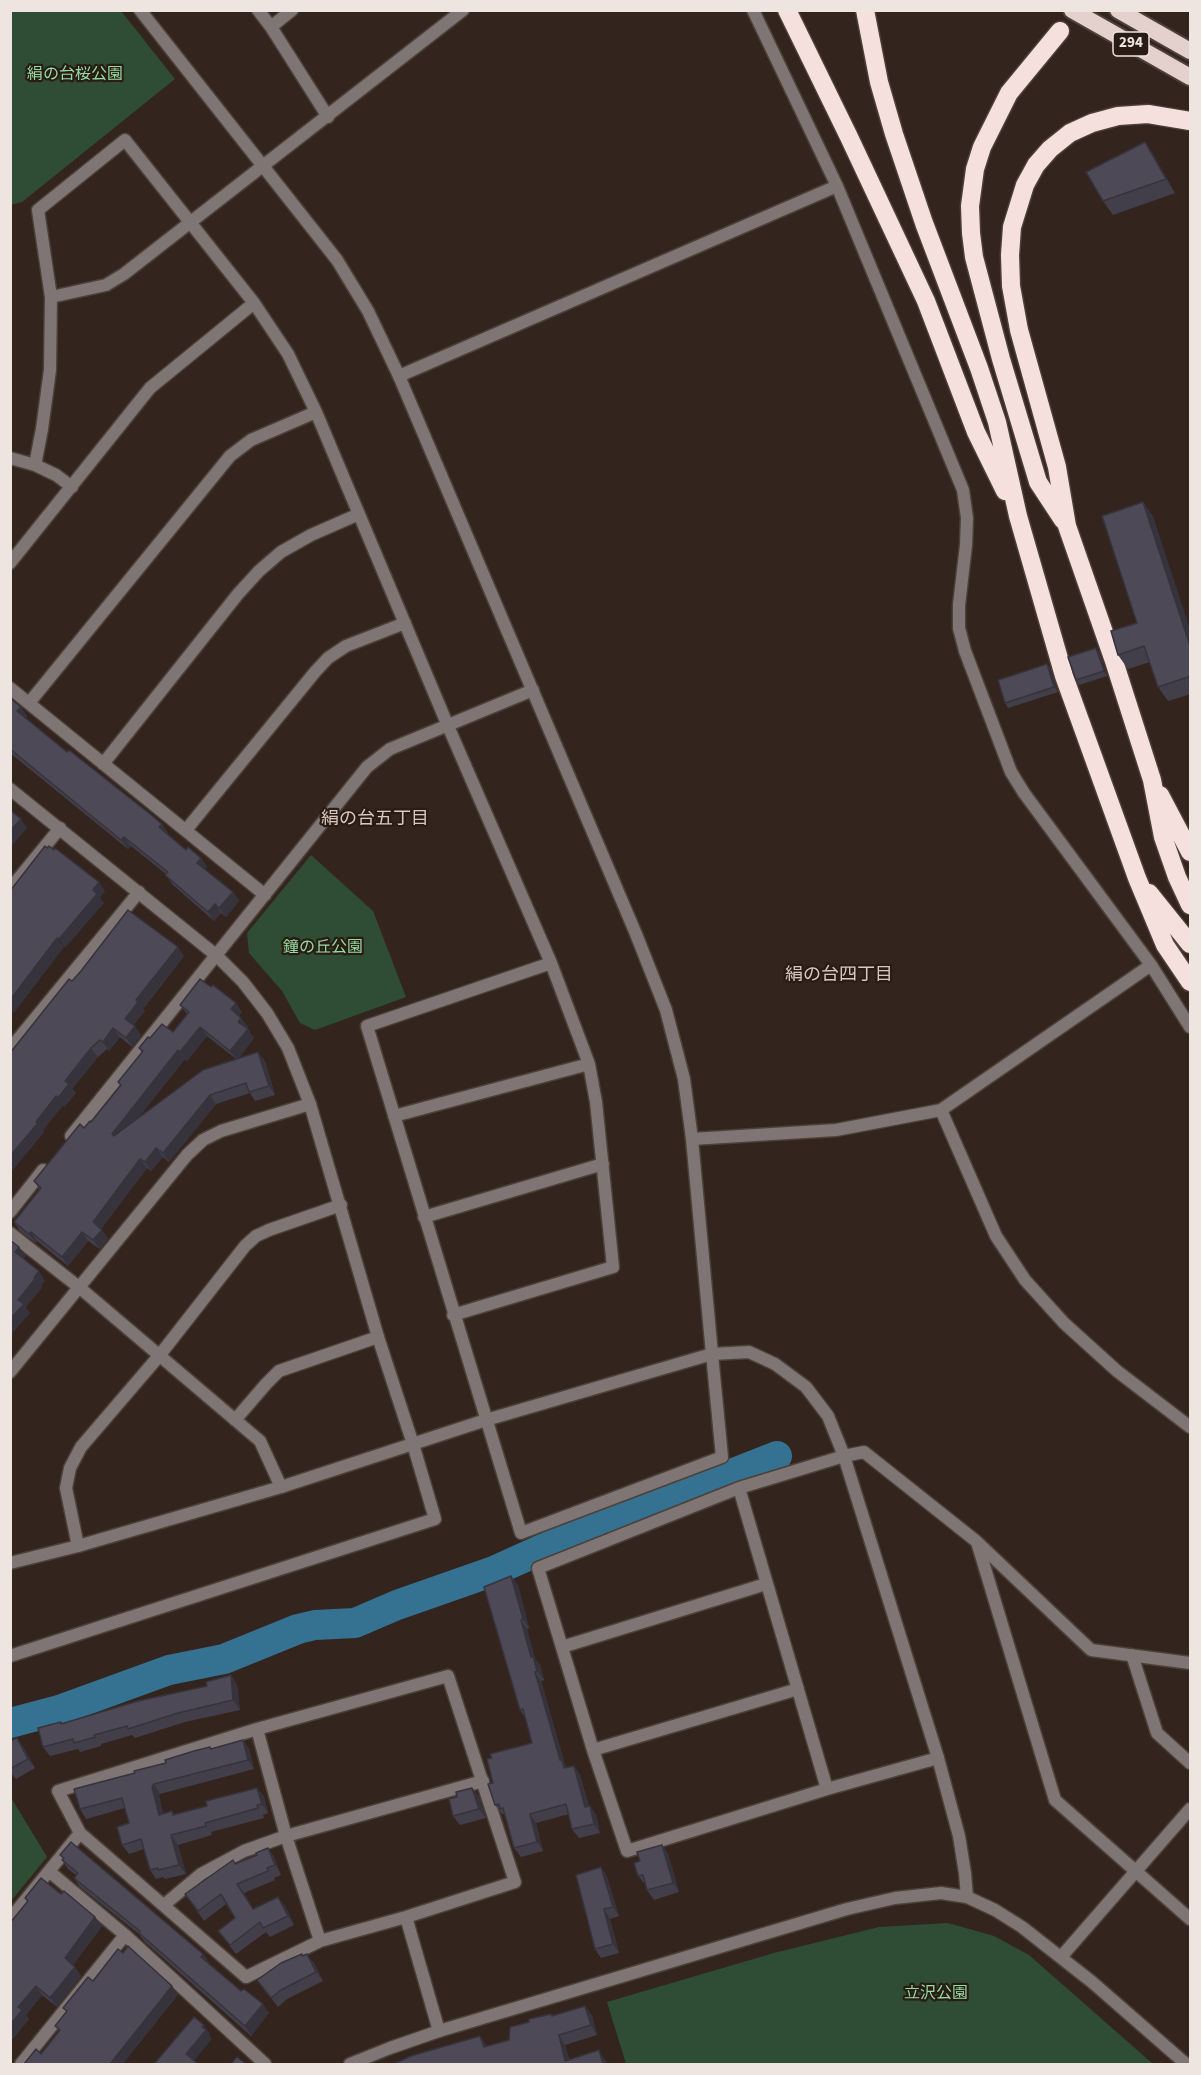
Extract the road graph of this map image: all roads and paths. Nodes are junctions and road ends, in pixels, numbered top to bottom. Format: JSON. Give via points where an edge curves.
{"nodes":[{"id":1,"x":140,"y":10,"type":"edge"},
{"id":2,"x":258,"y":10,"type":"edge"},
{"id":3,"x":292,"y":10,"type":"edge"},
{"id":4,"x":463,"y":10,"type":"edge"},
{"id":5,"x":753,"y":10,"type":"edge"},
{"id":6,"x":787,"y":10,"type":"edge"},
{"id":7,"x":865,"y":10,"type":"edge"},
{"id":8,"x":1072,"y":10,"type":"edge"},
{"id":9,"x":1118,"y":10,"type":"edge"},
{"id":10,"x":271,"y":27,"type":"junction"},
{"id":11,"x":1060,"y":32,"type":"dead end"},
{"id":12,"x":1191,"y":51,"type":"edge"},
{"id":13,"x":1191,"y":76,"type":"edge"},
{"id":14,"x":328,"y":117,"type":"junction"},
{"id":15,"x":1191,"y":121,"type":"edge"},
{"id":16,"x":263,"y":165,"type":"junction"},
{"id":17,"x":837,"y":186,"type":"junction"},
{"id":18,"x":191,"y":224,"type":"junction"},
{"id":19,"x":51,"y":297,"type":"junction"},
{"id":20,"x":254,"y":303,"type":"junction"},
{"id":21,"x":399,"y":376,"type":"junction"},
{"id":22,"x":316,"y":412,"type":"junction"},
{"id":23,"x":10,"y":458,"type":"edge"},
{"id":24,"x":34,"y":465,"type":"junction"},
{"id":25,"x":72,"y":487,"type":"junction"},
{"id":26,"x":359,"y":514,"type":"junction"},
{"id":27,"x":1018,"y":516,"type":"junction"},
{"id":28,"x":1067,"y":526,"type":"junction"},
{"id":29,"x":10,"y":562,"type":"edge"},
{"id":30,"x":405,"y":623,"type":"junction"},
{"id":31,"x":10,"y":688,"type":"edge"},
{"id":32,"x":533,"y":690,"type":"junction"},
{"id":33,"x":29,"y":704,"type":"junction"},
{"id":34,"x":448,"y":726,"type":"junction"},
{"id":35,"x":103,"y":764,"type":"junction"},
{"id":36,"x":1152,"y":780,"type":"junction"},
{"id":37,"x":10,"y":789,"type":"edge"},
{"id":38,"x":60,"y":828,"type":"junction"},
{"id":39,"x":186,"y":830,"type":"junction"},
{"id":40,"x":1191,"y":852,"type":"edge"},
{"id":41,"x":1137,"y":878,"type":"junction"},
{"id":42,"x":10,"y":888,"type":"edge"},
{"id":43,"x":139,"y":892,"type":"junction"},
{"id":44,"x":265,"y":895,"type":"junction"},
{"id":45,"x":1191,"y":905,"type":"edge"},
{"id":46,"x":1191,"y":944,"type":"edge"},
{"id":47,"x":217,"y":957,"type":"junction"},
{"id":48,"x":551,"y":963,"type":"junction"},
{"id":49,"x":1151,"y":966,"type":"junction"},
{"id":50,"x":1191,"y":982,"type":"edge"},
{"id":51,"x":1191,"y":1027,"type":"edge"},
{"id":52,"x":10,"y":1049,"type":"edge"},
{"id":53,"x":589,"y":1064,"type":"junction"},
{"id":54,"x":310,"y":1104,"type":"junction"},
{"id":55,"x":941,"y":1110,"type":"junction"},
{"id":56,"x":394,"y":1116,"type":"junction"},
{"id":57,"x":692,"y":1139,"type":"junction"},
{"id":58,"x":603,"y":1164,"type":"junction"},
{"id":59,"x":341,"y":1205,"type":"junction"},
{"id":60,"x":10,"y":1212,"type":"edge"},
{"id":61,"x":424,"y":1217,"type":"junction"},
{"id":62,"x":10,"y":1233,"type":"edge"},
{"id":63,"x":80,"y":1288,"type":"junction"},
{"id":64,"x":453,"y":1315,"type":"junction"},
{"id":65,"x":378,"y":1337,"type":"junction"},
{"id":66,"x":712,"y":1354,"type":"junction"},
{"id":67,"x":159,"y":1356,"type":"junction"},
{"id":68,"x":10,"y":1372,"type":"edge"},
{"id":69,"x":235,"y":1420,"type":"junction"},
{"id":70,"x":486,"y":1420,"type":"junction"},
{"id":71,"x":1191,"y":1427,"type":"edge"},
{"id":72,"x":413,"y":1444,"type":"junction"},
{"id":73,"x":844,"y":1456,"type":"junction"},
{"id":74,"x":281,"y":1487,"type":"junction"},
{"id":75,"x":739,"y":1488,"type":"junction"},
{"id":76,"x":976,"y":1541,"type":"junction"},
{"id":77,"x":78,"y":1546,"type":"junction"},
{"id":78,"x":10,"y":1563,"type":"edge"},
{"id":79,"x":766,"y":1584,"type":"junction"},
{"id":80,"x":562,"y":1647,"type":"junction"},
{"id":81,"x":1132,"y":1655,"type":"junction"},
{"id":82,"x":10,"y":1656,"type":"edge"},
{"id":83,"x":1191,"y":1663,"type":"edge"},
{"id":84,"x":798,"y":1689,"type":"junction"},
{"id":85,"x":257,"y":1730,"type":"junction"},
{"id":86,"x":593,"y":1750,"type":"junction"},
{"id":87,"x":938,"y":1758,"type":"junction"},
{"id":88,"x":1191,"y":1763,"type":"edge"},
{"id":89,"x":483,"y":1780,"type":"junction"},
{"id":90,"x":827,"y":1789,"type":"junction"},
{"id":91,"x":1191,"y":1809,"type":"edge"},
{"id":92,"x":80,"y":1833,"type":"junction"},
{"id":93,"x":286,"y":1836,"type":"junction"},
{"id":94,"x":1136,"y":1871,"type":"junction"},
{"id":95,"x":50,"y":1872,"type":"junction"},
{"id":96,"x":967,"y":1897,"type":"junction"},
{"id":97,"x":164,"y":1905,"type":"junction"},
{"id":98,"x":406,"y":1917,"type":"junction"},
{"id":99,"x":10,"y":1919,"type":"edge"},
{"id":100,"x":1191,"y":1919,"type":"edge"},
{"id":101,"x":126,"y":1935,"type":"junction"},
{"id":102,"x":320,"y":1941,"type":"junction"},
{"id":103,"x":1061,"y":1957,"type":"junction"},
{"id":104,"x":438,"y":2031,"type":"junction"},
{"id":105,"x":21,"y":2064,"type":"edge"},
{"id":106,"x":265,"y":2064,"type":"edge"},
{"id":107,"x":350,"y":2064,"type":"edge"},
{"id":108,"x":1186,"y":2064,"type":"edge"}],
"edges":[{"from":1,"to":16,"type":"street"},
{"from":2,"to":10,"type":"street"},
{"from":3,"to":10,"type":"street"},
{"from":4,"to":14,"type":"street"},
{"from":5,"to":17,"type":"street"},
{"from":6,"to":27,"type":"highway","via":[[926,301],[976,432]]},
{"from":7,"to":27,"type":"highway","via":[[891,124],[997,422]]},
{"from":8,"to":13,"type":"highway","number":"294"},
{"from":9,"to":12,"type":"highway","number":"294"},
{"from":10,"to":14,"type":"street"},
{"from":11,"to":28,"type":"highway","via":[[1009,93],[994,121],[975,169],[970,206],[974,257],[1038,482]]},
{"from":14,"to":16,"type":"street"},
{"from":15,"to":28,"type":"highway","via":[[1148,114],[1118,116],[1070,133],[1036,165],[1017,205],[1012,227],[1011,286],[1019,330],[1057,467]]},
{"from":16,"to":18,"type":"street"},
{"from":16,"to":21,"type":"street","via":[[337,260],[368,311]]},
{"from":17,"to":21,"type":"street"},
{"from":17,"to":49,"type":"street","via":[[963,490],[967,518],[959,628],[1011,772]]},
{"from":18,"to":19,"type":"street","via":[[106,285]]},
{"from":18,"to":19,"type":"street","via":[[124,140],[38,210]]},
{"from":18,"to":20,"type":"street"},
{"from":19,"to":24,"type":"street","via":[[50,370]]},
{"from":20,"to":22,"type":"street","via":[[288,354]]},
{"from":20,"to":25,"type":"street","via":[[150,388]]},
{"from":21,"to":32,"type":"street"},
{"from":22,"to":26,"type":"street"},
{"from":22,"to":33,"type":"street","via":[[250,440],[230,456]]},
{"from":23,"to":24,"type":"street"},
{"from":24,"to":25,"type":"street"},
{"from":25,"to":29,"type":"street"},
{"from":26,"to":30,"type":"street"},
{"from":26,"to":35,"type":"street","via":[[281,552],[259,571]]},
{"from":27,"to":41,"type":"highway","via":[[1064,676]]},
{"from":28,"to":36,"type":"highway"},
{"from":30,"to":34,"type":"street"},
{"from":30,"to":39,"type":"street","via":[[346,646],[328,658]]},
{"from":31,"to":33,"type":"street"},
{"from":32,"to":34,"type":"street"},
{"from":32,"to":57,"type":"street","via":[[666,1010],[684,1079]]},
{"from":33,"to":35,"type":"street"},
{"from":34,"to":44,"type":"street","via":[[390,749],[367,767]]},
{"from":34,"to":48,"type":"street"},
{"from":35,"to":39,"type":"street"},
{"from":36,"to":40,"type":"highway"},
{"from":36,"to":45,"type":"highway","via":[[1163,837]]},
{"from":37,"to":38,"type":"street"},
{"from":38,"to":42,"type":"street"},
{"from":38,"to":43,"type":"street"},
{"from":39,"to":44,"type":"street"},
{"from":41,"to":46,"type":"highway"},
{"from":41,"to":50,"type":"highway","via":[[1165,945]]},
{"from":43,"to":47,"type":"street"},
{"from":43,"to":52,"type":"street"},
{"from":44,"to":47,"type":"street"},
{"from":47,"to":54,"type":"street","via":[[267,1013],[288,1048]]},
{"from":47,"to":60,"type":"street"},
{"from":48,"to":53,"type":"street"},
{"from":48,"to":56,"type":"street","via":[[367,1026]]},
{"from":49,"to":51,"type":"street"},
{"from":49,"to":55,"type":"street"},
{"from":53,"to":56,"type":"street"},
{"from":53,"to":58,"type":"street"},
{"from":54,"to":59,"type":"street"},
{"from":54,"to":63,"type":"street","via":[[203,1140]]},
{"from":55,"to":57,"type":"street","via":[[836,1130]]},
{"from":55,"to":71,"type":"street","via":[[996,1236],[1025,1280],[1064,1323],[1117,1371]]},
{"from":56,"to":61,"type":"street"},
{"from":57,"to":66,"type":"street"},
{"from":58,"to":61,"type":"street"},
{"from":58,"to":64,"type":"street","via":[[613,1267]]},
{"from":59,"to":65,"type":"street"},
{"from":59,"to":67,"type":"street","via":[[256,1236]]},
{"from":61,"to":64,"type":"street"},
{"from":62,"to":63,"type":"street"},
{"from":63,"to":67,"type":"street"},
{"from":63,"to":68,"type":"street"},
{"from":64,"to":70,"type":"street"},
{"from":65,"to":69,"type":"street","via":[[279,1371]]},
{"from":65,"to":72,"type":"street"},
{"from":66,"to":70,"type":"street"},
{"from":66,"to":70,"type":"street","via":[[722,1457],[521,1533]]},
{"from":66,"to":73,"type":"street","via":[[749,1352],[775,1364],[806,1387],[828,1416]]},
{"from":67,"to":69,"type":"street"},
{"from":67,"to":77,"type":"street","via":[[81,1447],[70,1468],[66,1488]]},
{"from":69,"to":74,"type":"street","via":[[260,1441]]},
{"from":70,"to":72,"type":"street"},
{"from":72,"to":74,"type":"street"},
{"from":72,"to":82,"type":"street","via":[[435,1519]]},
{"from":73,"to":75,"type":"street"},
{"from":73,"to":76,"type":"street","via":[[864,1452]]},
{"from":73,"to":87,"type":"street"},
{"from":74,"to":77,"type":"street"},
{"from":75,"to":79,"type":"street"},
{"from":75,"to":80,"type":"street","via":[[538,1568]]},
{"from":76,"to":81,"type":"street","via":[[1091,1650]]},
{"from":76,"to":94,"type":"street","via":[[1055,1800]]},
{"from":77,"to":78,"type":"street"},
{"from":79,"to":80,"type":"street"},
{"from":79,"to":84,"type":"street"},
{"from":80,"to":86,"type":"street"},
{"from":81,"to":83,"type":"street"},
{"from":81,"to":88,"type":"street","via":[[1157,1734]]},
{"from":84,"to":86,"type":"street"},
{"from":84,"to":90,"type":"street"},
{"from":85,"to":89,"type":"street","via":[[448,1676]]},
{"from":85,"to":92,"type":"street","via":[[58,1791]]},
{"from":85,"to":93,"type":"street"},
{"from":86,"to":90,"type":"street","via":[[627,1851]]},
{"from":87,"to":90,"type":"street"},
{"from":87,"to":96,"type":"street","via":[[959,1836]]},
{"from":89,"to":93,"type":"street"},
{"from":89,"to":98,"type":"street","via":[[515,1882]]},
{"from":91,"to":94,"type":"street"},
{"from":92,"to":95,"type":"street"},
{"from":92,"to":97,"type":"street"},
{"from":93,"to":97,"type":"street","via":[[244,1851],[201,1874]]},
{"from":93,"to":102,"type":"street"},
{"from":94,"to":100,"type":"street"},
{"from":94,"to":103,"type":"street"},
{"from":95,"to":99,"type":"street"},
{"from":95,"to":101,"type":"street"},
{"from":96,"to":103,"type":"street","via":[[1022,1927]]},
{"from":96,"to":104,"type":"street","via":[[918,1894],[847,1908]]},
{"from":97,"to":102,"type":"street","via":[[246,1977]]},
{"from":98,"to":102,"type":"street"},
{"from":98,"to":104,"type":"street"},
{"from":101,"to":105,"type":"street"},
{"from":101,"to":106,"type":"street","via":[[201,2011]]},
{"from":103,"to":108,"type":"street"},
{"from":104,"to":107,"type":"street"}]}
